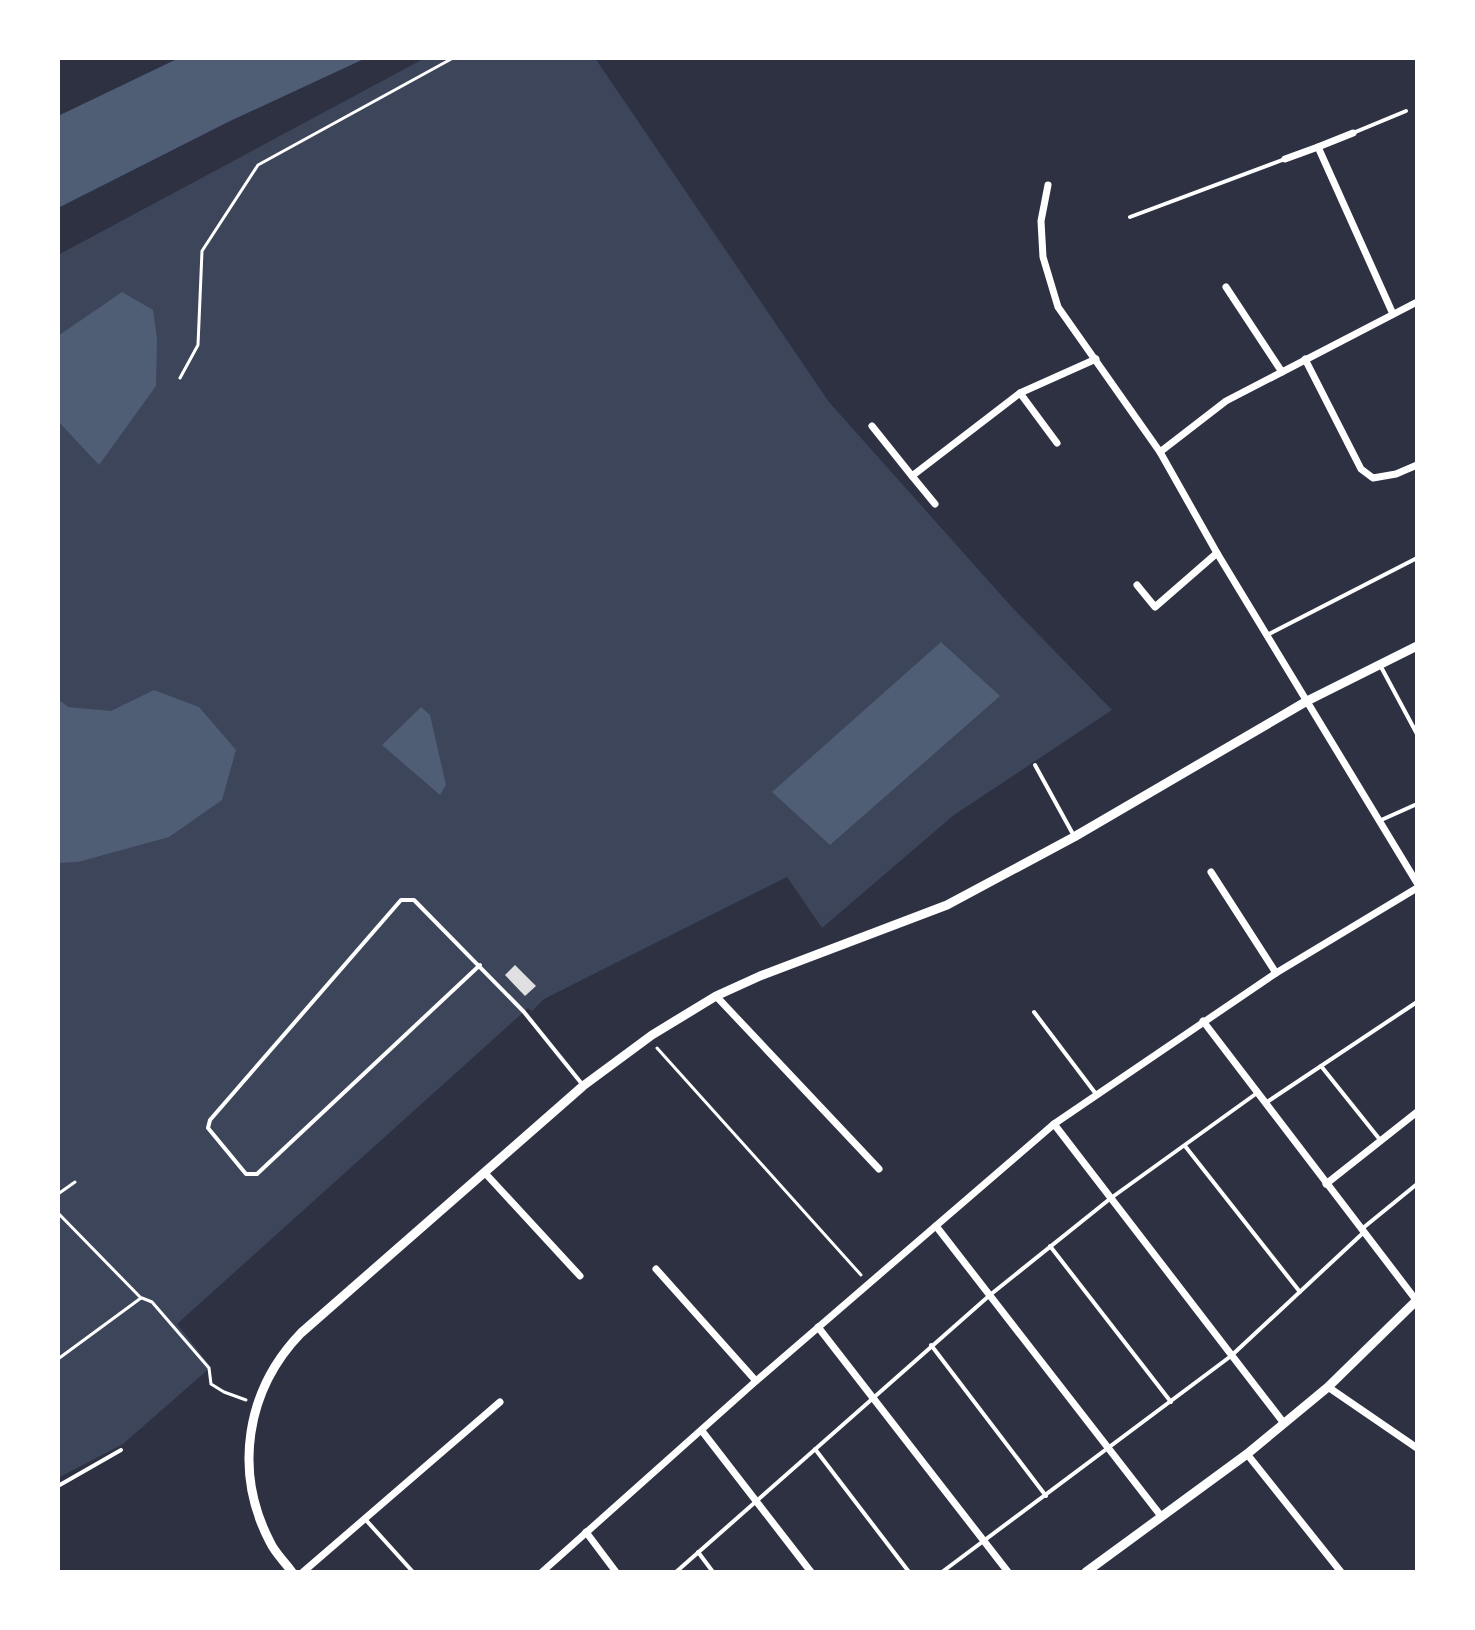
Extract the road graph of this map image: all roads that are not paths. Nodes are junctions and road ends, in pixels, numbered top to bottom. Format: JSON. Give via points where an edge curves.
{"nodes":[{"id":1,"x":1406,"y":111,"type":"dead end"},
{"id":2,"x":1353,"y":133,"type":"joint"},
{"id":3,"x":1318,"y":147,"type":"junction"},
{"id":4,"x":1285,"y":159,"type":"joint"},
{"id":5,"x":1048,"y":185,"type":"dead end"},
{"id":6,"x":1130,"y":217,"type":"dead end"},
{"id":7,"x":1226,"y":287,"type":"dead end"},
{"id":8,"x":1417,"y":302,"type":"edge"},
{"id":9,"x":1393,"y":314,"type":"junction"},
{"id":10,"x":1096,"y":359,"type":"junction"},
{"id":11,"x":1305,"y":359,"type":"junction"},
{"id":12,"x":1282,"y":372,"type":"junction"},
{"id":13,"x":1020,"y":393,"type":"junction"},
{"id":14,"x":872,"y":426,"type":"dead end"},
{"id":15,"x":1057,"y":443,"type":"dead end"},
{"id":16,"x":1160,"y":452,"type":"junction"},
{"id":17,"x":1417,"y":465,"type":"edge"},
{"id":18,"x":912,"y":476,"type":"junction"},
{"id":19,"x":935,"y":504,"type":"dead end"},
{"id":20,"x":1217,"y":553,"type":"junction"},
{"id":21,"x":1417,"y":558,"type":"edge"},
{"id":22,"x":1137,"y":585,"type":"dead end"},
{"id":23,"x":1267,"y":635,"type":"junction"},
{"id":24,"x":1417,"y":646,"type":"edge"},
{"id":25,"x":1380,"y":665,"type":"junction"},
{"id":26,"x":1307,"y":701,"type":"junction"},
{"id":27,"x":1417,"y":734,"type":"edge"},
{"id":28,"x":1035,"y":765,"type":"dead end"},
{"id":29,"x":1417,"y":804,"type":"edge"},
{"id":30,"x":1379,"y":821,"type":"junction"},
{"id":31,"x":1074,"y":837,"type":"junction"},
{"id":32,"x":1211,"y":872,"type":"dead end"},
{"id":33,"x":1417,"y":886,"type":"edge"},
{"id":34,"x":480,"y":965,"type":"junction"},
{"id":35,"x":1276,"y":973,"type":"junction"},
{"id":36,"x":716,"y":996,"type":"junction"},
{"id":37,"x":1417,"y":1002,"type":"edge"},
{"id":38,"x":1034,"y":1012,"type":"dead end"},
{"id":39,"x":1203,"y":1021,"type":"junction"},
{"id":40,"x":1321,"y":1066,"type":"junction"},
{"id":41,"x":583,"y":1086,"type":"junction"},
{"id":42,"x":1257,"y":1093,"type":"junction"},
{"id":43,"x":1098,"y":1096,"type":"junction"},
{"id":44,"x":1265,"y":1103,"type":"junction"},
{"id":45,"x":1417,"y":1112,"type":"edge"},
{"id":46,"x":1054,"y":1124,"type":"junction"},
{"id":47,"x":1381,"y":1141,"type":"junction"},
{"id":48,"x":1184,"y":1145,"type":"junction"},
{"id":49,"x":879,"y":1169,"type":"dead end"},
{"id":50,"x":485,"y":1173,"type":"junction"},
{"id":51,"x":1326,"y":1184,"type":"junction"},
{"id":52,"x":1417,"y":1184,"type":"edge"},
{"id":53,"x":1111,"y":1198,"type":"junction"},
{"id":54,"x":936,"y":1226,"type":"junction"},
{"id":55,"x":1362,"y":1231,"type":"junction"},
{"id":56,"x":1050,"y":1246,"type":"junction"},
{"id":57,"x":656,"y":1269,"type":"dead end"},
{"id":58,"x":580,"y":1276,"type":"dead end"},
{"id":59,"x":1300,"y":1292,"type":"junction"},
{"id":60,"x":990,"y":1295,"type":"junction"},
{"id":61,"x":1417,"y":1300,"type":"edge"},
{"id":62,"x":818,"y":1327,"type":"junction"},
{"id":63,"x":931,"y":1345,"type":"junction"},
{"id":64,"x":1231,"y":1356,"type":"junction"},
{"id":65,"x":756,"y":1381,"type":"junction"},
{"id":66,"x":1328,"y":1387,"type":"junction"},
{"id":67,"x":872,"y":1397,"type":"junction"},
{"id":68,"x":500,"y":1402,"type":"dead end"},
{"id":69,"x":1171,"y":1402,"type":"junction"},
{"id":70,"x":1283,"y":1422,"type":"junction"},
{"id":71,"x":702,"y":1431,"type":"junction"},
{"id":72,"x":1417,"y":1448,"type":"edge"},
{"id":73,"x":815,"y":1449,"type":"junction"},
{"id":74,"x":1109,"y":1449,"type":"junction"},
{"id":75,"x":121,"y":1450,"type":"dead end"},
{"id":76,"x":1247,"y":1454,"type":"junction"},
{"id":77,"x":58,"y":1486,"type":"edge"},
{"id":78,"x":1046,"y":1496,"type":"junction"},
{"id":79,"x":757,"y":1501,"type":"junction"},
{"id":80,"x":1161,"y":1516,"type":"junction"},
{"id":81,"x":365,"y":1519,"type":"junction"},
{"id":82,"x":586,"y":1532,"type":"junction"},
{"id":83,"x":984,"y":1541,"type":"junction"},
{"id":84,"x":698,"y":1552,"type":"junction"},
{"id":85,"x":292,"y":1572,"type":"edge"},
{"id":86,"x":303,"y":1572,"type":"edge"},
{"id":87,"x":413,"y":1572,"type":"edge"},
{"id":88,"x":542,"y":1572,"type":"edge"},
{"id":89,"x":616,"y":1572,"type":"edge"},
{"id":90,"x":676,"y":1572,"type":"edge"},
{"id":91,"x":713,"y":1572,"type":"edge"},
{"id":92,"x":811,"y":1572,"type":"edge"},
{"id":93,"x":909,"y":1572,"type":"edge"},
{"id":94,"x":942,"y":1572,"type":"edge"},
{"id":95,"x":1008,"y":1572,"type":"edge"},
{"id":96,"x":1086,"y":1572,"type":"edge"},
{"id":97,"x":1341,"y":1572,"type":"edge"}],
"edges":[{"from":1,"to":2,"type":"lane"},
{"from":2,"to":3,"type":"street"},
{"from":3,"to":4,"type":"street"},
{"from":3,"to":9,"type":"street"},
{"from":4,"to":6,"type":"lane"},
{"from":5,"to":10,"type":"street","via":[[1041,221],[1043,257],[1058,307]]},
{"from":7,"to":12,"type":"street"},
{"from":8,"to":9,"type":"street"},
{"from":9,"to":11,"type":"street"},
{"from":10,"to":13,"type":"street"},
{"from":10,"to":16,"type":"street"},
{"from":11,"to":12,"type":"street"},
{"from":11,"to":17,"type":"street","via":[[1361,469],[1373,478]]},
{"from":12,"to":16,"type":"street","via":[[1226,401]]},
{"from":13,"to":15,"type":"street"},
{"from":13,"to":18,"type":"street"},
{"from":14,"to":18,"type":"street"},
{"from":16,"to":20,"type":"street"},
{"from":18,"to":19,"type":"street"},
{"from":20,"to":22,"type":"street","via":[[1155,607]]},
{"from":20,"to":23,"type":"street"},
{"from":21,"to":23,"type":"lane"},
{"from":23,"to":26,"type":"street"},
{"from":24,"to":25,"type":"street"},
{"from":25,"to":26,"type":"street"},
{"from":25,"to":27,"type":"lane"},
{"from":26,"to":30,"type":"street"},
{"from":26,"to":31,"type":"street"},
{"from":28,"to":31,"type":"lane"},
{"from":29,"to":30,"type":"lane"},
{"from":30,"to":33,"type":"street"},
{"from":31,"to":36,"type":"street","via":[[947,905]]},
{"from":32,"to":35,"type":"street"},
{"from":33,"to":35,"type":"street"},
{"from":34,"to":34,"type":"lane","via":[[414,900],[401,900],[208,1128],[246,1174],[257,1174]]},
{"from":34,"to":41,"type":"lane"},
{"from":35,"to":39,"type":"street"},
{"from":36,"to":41,"type":"street"},
{"from":36,"to":49,"type":"street"},
{"from":37,"to":40,"type":"lane"},
{"from":38,"to":43,"type":"lane"},
{"from":39,"to":42,"type":"street"},
{"from":39,"to":43,"type":"street"},
{"from":40,"to":44,"type":"lane"},
{"from":40,"to":47,"type":"lane"},
{"from":41,"to":50,"type":"street"},
{"from":42,"to":44,"type":"street"},
{"from":42,"to":48,"type":"lane"},
{"from":43,"to":46,"type":"street"},
{"from":44,"to":51,"type":"street"},
{"from":45,"to":47,"type":"street"},
{"from":46,"to":53,"type":"street"},
{"from":46,"to":54,"type":"street"},
{"from":47,"to":51,"type":"street"},
{"from":48,"to":53,"type":"lane"},
{"from":48,"to":59,"type":"lane"},
{"from":50,"to":58,"type":"street"},
{"from":50,"to":85,"type":"street","via":[[301,1333],[282,1353],[257,1404],[249,1440],[253,1499],[271,1545]]},
{"from":51,"to":55,"type":"street"},
{"from":52,"to":55,"type":"lane"},
{"from":53,"to":56,"type":"lane"},
{"from":53,"to":64,"type":"street"},
{"from":54,"to":60,"type":"street"},
{"from":54,"to":62,"type":"street"},
{"from":55,"to":59,"type":"lane"},
{"from":55,"to":61,"type":"street"},
{"from":56,"to":60,"type":"lane"},
{"from":56,"to":69,"type":"lane"},
{"from":57,"to":65,"type":"street"},
{"from":59,"to":64,"type":"lane"},
{"from":60,"to":63,"type":"lane"},
{"from":60,"to":74,"type":"street"},
{"from":61,"to":66,"type":"street"},
{"from":62,"to":65,"type":"street"},
{"from":62,"to":67,"type":"street"},
{"from":63,"to":67,"type":"lane"},
{"from":63,"to":78,"type":"lane"},
{"from":64,"to":69,"type":"lane"},
{"from":64,"to":70,"type":"street"},
{"from":65,"to":71,"type":"street"},
{"from":66,"to":70,"type":"street"},
{"from":66,"to":72,"type":"street"},
{"from":67,"to":73,"type":"lane"},
{"from":67,"to":83,"type":"street"},
{"from":68,"to":81,"type":"street"},
{"from":69,"to":74,"type":"lane"},
{"from":70,"to":76,"type":"street"},
{"from":71,"to":79,"type":"street"},
{"from":71,"to":82,"type":"street"},
{"from":73,"to":79,"type":"lane"},
{"from":73,"to":93,"type":"lane"},
{"from":74,"to":78,"type":"lane"},
{"from":74,"to":80,"type":"street"},
{"from":75,"to":77,"type":"lane"},
{"from":76,"to":80,"type":"street"},
{"from":76,"to":97,"type":"street"},
{"from":78,"to":83,"type":"lane"},
{"from":79,"to":84,"type":"lane"},
{"from":79,"to":92,"type":"street"},
{"from":80,"to":96,"type":"street"},
{"from":81,"to":86,"type":"street"},
{"from":81,"to":87,"type":"lane"},
{"from":82,"to":88,"type":"street"},
{"from":82,"to":89,"type":"street"},
{"from":83,"to":94,"type":"lane"},
{"from":83,"to":95,"type":"street"},
{"from":84,"to":90,"type":"lane"},
{"from":84,"to":91,"type":"lane"}]}
